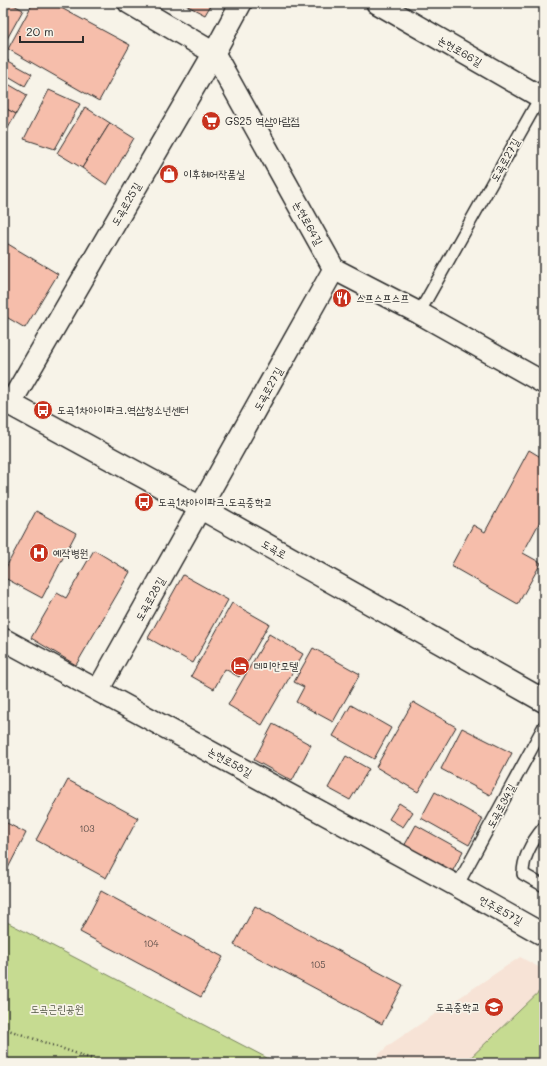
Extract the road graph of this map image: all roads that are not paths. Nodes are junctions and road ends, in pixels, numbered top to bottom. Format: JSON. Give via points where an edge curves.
{"nodes":[{"id":1,"x":129,"y":3,"type":"edge"},
{"id":2,"x":241,"y":3,"type":"edge"},
{"id":3,"x":377,"y":3,"type":"edge"},
{"id":4,"x":214,"y":53,"type":"junction"},
{"id":5,"x":543,"y":95,"type":"edge"},
{"id":6,"x":334,"y":269,"type":"junction"},
{"id":7,"x":419,"y":313,"type":"junction"},
{"id":8,"x":544,"y":383,"type":"edge"},
{"id":9,"x":6,"y":402,"type":"edge"},
{"id":10,"x":201,"y":508,"type":"junction"},
{"id":11,"x":3,"y":639,"type":"edge"},
{"id":12,"x":98,"y":690,"type":"junction"},
{"id":13,"x":544,"y":700,"type":"edge"},
{"id":14,"x":544,"y":726,"type":"edge"},
{"id":15,"x":544,"y":827,"type":"edge"},
{"id":16,"x":458,"y":886,"type":"junction"},
{"id":17,"x":544,"y":886,"type":"edge"},
{"id":18,"x":544,"y":935,"type":"edge"}],
"edges":[{"from":1,"to":4,"type":"street"},
{"from":2,"to":4,"type":"street","name":"도곡로25길"},
{"from":3,"to":5,"type":"street","name":"논현로66길"},
{"from":4,"to":6,"type":"street","name":"논현로64길"},
{"from":4,"to":9,"type":"street","name":"도곡로25길"},
{"from":5,"to":7,"type":"lane","name":"도곡로27길"},
{"from":6,"to":7,"type":"street"},
{"from":6,"to":10,"type":"street","name":"도곡로27길"},
{"from":7,"to":8,"type":"street"},
{"from":9,"to":10,"type":"main road","name":"도곡로"},
{"from":10,"to":12,"type":"street","name":"도곡로28길"},
{"from":10,"to":13,"type":"main road","name":"도곡로"},
{"from":11,"to":12,"type":"street","name":"논현로58길"},
{"from":12,"to":16,"type":"street","name":"논현로58길"},
{"from":14,"to":16,"type":"lane","name":"도곡로34길"},
{"from":15,"to":17,"type":"lane","via":[[533,842],[523,865],[523,874]]},
{"from":16,"to":18,"type":"street","name":"언주로57길"}]}
